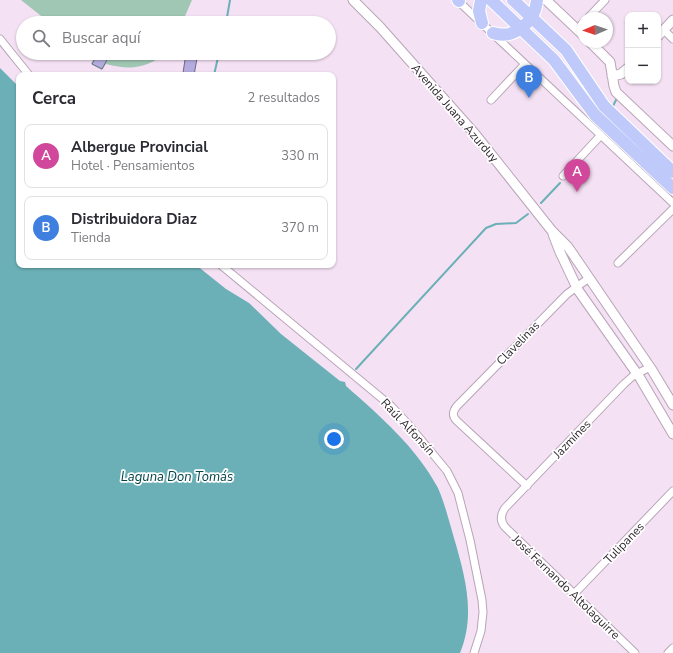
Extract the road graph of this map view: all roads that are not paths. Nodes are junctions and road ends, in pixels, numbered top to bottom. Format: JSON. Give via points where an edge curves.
{"nodes":[{"id":1,"x":353,"y":0,"type":"edge"},
{"id":2,"x":458,"y":0,"type":"edge"},
{"id":3,"x":481,"y":0,"type":"edge"},
{"id":4,"x":491,"y":0,"type":"edge"},
{"id":5,"x":513,"y":0,"type":"edge"},
{"id":6,"x":537,"y":0,"type":"edge"},
{"id":7,"x":546,"y":0,"type":"edge"},
{"id":8,"x":605,"y":0,"type":"edge"},
{"id":9,"x":594,"y":12,"type":"edge"},
{"id":10,"x":531,"y":17,"type":"junction"},
{"id":11,"x":673,"y":20,"type":"edge"},
{"id":12,"x":482,"y":23,"type":"junction"},
{"id":13,"x":577,"y":26,"type":"edge"},
{"id":14,"x":521,"y":28,"type":"junction"},
{"id":15,"x":492,"y":33,"type":"junction"},
{"id":16,"x":661,"y":33,"type":"edge"},
{"id":17,"x":0,"y":39,"type":"edge"},
{"id":18,"x":673,"y":39,"type":"edge"},
{"id":19,"x":596,"y":48,"type":"edge"},
{"id":20,"x":16,"y":59,"type":"edge"},
{"id":21,"x":17,"y":60,"type":"edge"},
{"id":22,"x":525,"y":64,"type":"junction"},
{"id":23,"x":625,"y":71,"type":"edge"},
{"id":24,"x":27,"y":72,"type":"edge"},
{"id":25,"x":612,"y":76,"type":"junction"},
{"id":26,"x":491,"y":100,"type":"dead end"},
{"id":27,"x":601,"y":135,"type":"junction"},
{"id":28,"x":673,"y":146,"type":"edge"},
{"id":29,"x":673,"y":172,"type":"edge"},
{"id":30,"x":563,"y":176,"type":"dead end"},
{"id":31,"x":673,"y":188,"type":"edge"},
{"id":32,"x":673,"y":203,"type":"edge"},
{"id":33,"x":673,"y":208,"type":"edge"},
{"id":34,"x":552,"y":230,"type":"junction"},
{"id":35,"x":618,"y":264,"type":"dead end"},
{"id":36,"x":225,"y":268,"type":"edge"},
{"id":37,"x":589,"y":278,"type":"junction"},
{"id":38,"x":576,"y":286,"type":"junction"},
{"id":39,"x":650,"y":367,"type":"junction"},
{"id":40,"x":636,"y":374,"type":"junction"},
{"id":41,"x":673,"y":405,"type":"edge"},
{"id":42,"x":673,"y":434,"type":"edge"},
{"id":43,"x":527,"y":486,"type":"junction"},
{"id":44,"x":673,"y":491,"type":"edge"},
{"id":45,"x":501,"y":518,"type":"joint"},
{"id":46,"x":574,"y":594,"type":"junction"},
{"id":47,"x":673,"y":648,"type":"edge"},
{"id":48,"x":474,"y":653,"type":"edge"},
{"id":49,"x":635,"y":653,"type":"edge"},
{"id":50,"x":668,"y":653,"type":"edge"}],
"edges":[{"from":1,"to":34,"type":"street","name":"Avenida Juana Azurduy","via":[[475,134]]},
{"from":2,"to":12,"type":"street"},
{"from":3,"to":12,"type":"main road"},
{"from":4,"to":14,"type":"main road"},
{"from":5,"to":10,"type":"main road"},
{"from":6,"to":10,"type":"main road"},
{"from":7,"to":13,"type":"street"},
{"from":8,"to":9,"type":"street"},
{"from":10,"to":14,"type":"main road"},
{"from":10,"to":29,"type":"main road","via":[[566,50],[602,104]]},
{"from":11,"to":16,"type":"street"},
{"from":12,"to":15,"type":"street"},
{"from":14,"to":15,"type":"main road","via":[[510,34]]},
{"from":14,"to":31,"type":"main road","via":[[554,60],[595,115]]},
{"from":15,"to":22,"type":"street"},
{"from":16,"to":18,"type":"street"},
{"from":17,"to":20,"type":"street"},
{"from":19,"to":25,"type":"street","via":[[609,61]]},
{"from":21,"to":24,"type":"street"},
{"from":22,"to":26,"type":"street"},
{"from":22,"to":27,"type":"street"},
{"from":23,"to":25,"type":"street"},
{"from":25,"to":28,"type":"street","via":[[616,92]]},
{"from":27,"to":30,"type":"street"},
{"from":27,"to":32,"type":"street"},
{"from":33,"to":35,"type":"street"},
{"from":34,"to":37,"type":"street","name":"Avenida Juana Azurduy","via":[[568,247]]},
{"from":34,"to":38,"type":"street","name":"Avenida Juana Azurduy"},
{"from":36,"to":48,"type":"street","name":"Raúl Alfonsín","via":[[390,406],[450,475],[463,511],[482,594],[482,625]]},
{"from":37,"to":38,"type":"street","name":"Clavelinas"},
{"from":37,"to":39,"type":"street","name":"Avenida Juana Azurduy"},
{"from":38,"to":40,"type":"street","name":"Avenida Juana Azurduy"},
{"from":38,"to":43,"type":"street","name":"Clavelinas","via":[[457,406],[453,414],[456,421]]},
{"from":39,"to":40,"type":"street","name":"Jazmínes"},
{"from":39,"to":41,"type":"street","name":"Avenida Juana Azurduy"},
{"from":40,"to":42,"type":"street","name":"Avenida Juana Azurduy"},
{"from":40,"to":43,"type":"street","name":"Jazmínes"},
{"from":43,"to":45,"type":"street","name":"Jazmínes","via":[[504,510]]},
{"from":44,"to":46,"type":"street","name":"Tulipanes"},
{"from":45,"to":46,"type":"street","name":"José Fernando Altolaguirre","via":[[505,528]]},
{"from":46,"to":49,"type":"street","name":"José Fernando Altolaguirre"},
{"from":47,"to":50,"type":"street"}]}
